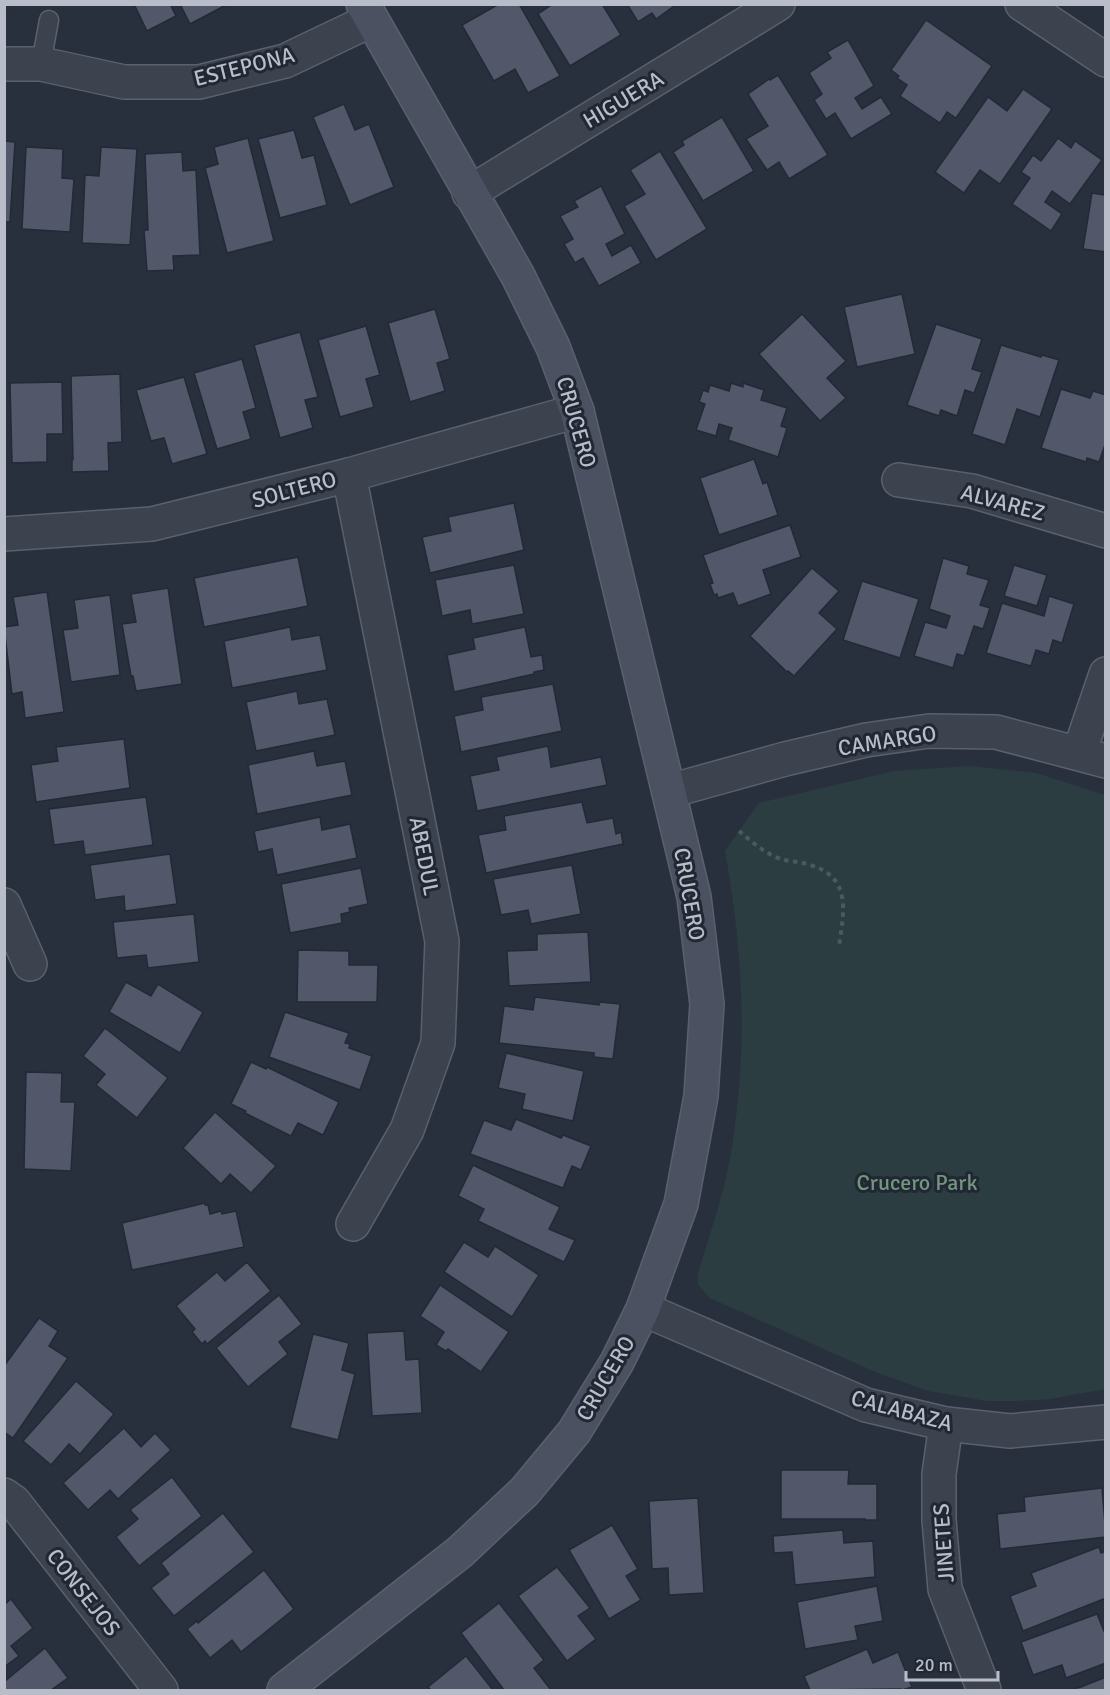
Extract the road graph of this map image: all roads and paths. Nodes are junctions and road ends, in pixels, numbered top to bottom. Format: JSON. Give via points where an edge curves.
{"nodes":[{"id":1,"x":778,"y":4,"type":"edge"},
{"id":2,"x":1022,"y":4,"type":"edge"},
{"id":3,"x":367,"y":12,"type":"edge"},
{"id":4,"x":49,"y":20,"type":"dead end"},
{"id":5,"x":1106,"y":60,"type":"edge"},
{"id":6,"x":4,"y":64,"type":"edge"},
{"id":7,"x":41,"y":64,"type":"junction"},
{"id":8,"x":469,"y":192,"type":"junction"},
{"id":9,"x":577,"y":411,"type":"junction"},
{"id":10,"x":349,"y":475,"type":"junction"},
{"id":11,"x":899,"y":480,"type":"dead end"},
{"id":12,"x":1106,"y":531,"type":"edge"},
{"id":13,"x":4,"y":534,"type":"edge"},
{"id":14,"x":1106,"y":674,"type":"edge"},
{"id":15,"x":1092,"y":757,"type":"edge"},
{"id":16,"x":669,"y":791,"type":"junction"},
{"id":17,"x":739,"y":831,"type":"dead end"},
{"id":18,"x":4,"y":905,"type":"edge"},
{"id":19,"x":839,"y":946,"type":"dead end"},
{"id":20,"x":30,"y":964,"type":"dead end"},
{"id":21,"x":353,"y":1224,"type":"dead end"},
{"id":22,"x":643,"y":1309,"type":"junction"},
{"id":23,"x":1106,"y":1422,"type":"edge"},
{"id":24,"x":946,"y":1424,"type":"junction"},
{"id":25,"x":4,"y":1495,"type":"edge"},
{"id":26,"x":161,"y":1690,"type":"edge"},
{"id":27,"x":284,"y":1690,"type":"edge"},
{"id":28,"x":984,"y":1690,"type":"edge"}],
"edges":[{"from":1,"to":8,"type":"street","name":"HIGUERA"},
{"from":2,"to":5,"type":"street"},
{"from":3,"to":7,"type":"street","name":"ESTEPONA","via":[[285,61],[199,82],[124,82]]},
{"from":3,"to":8,"type":"street","name":"CRUCERO"},
{"from":4,"to":7,"type":"lane"},
{"from":6,"to":7,"type":"street","name":"ESTEPONA"},
{"from":8,"to":9,"type":"street","name":"CRUCERO","via":[[518,276],[548,337]]},
{"from":9,"to":10,"type":"street","name":"SOLTERO"},
{"from":9,"to":16,"type":"street","name":"CRUCERO"},
{"from":10,"to":13,"type":"street","name":"SOLTERO","via":[[152,524]]},
{"from":10,"to":21,"type":"street","name":"ABEDUL","via":[[442,941],[438,1043],[407,1130]]},
{"from":11,"to":12,"type":"street","name":"ALVAREZ","via":[[972,491]]},
{"from":14,"to":15,"type":"street"},
{"from":15,"to":16,"type":"street","name":"CAMARGO","via":[[996,732],[929,731],[866,740]]},
{"from":16,"to":22,"type":"street","name":"CRUCERO","via":[[694,897],[707,1004],[701,1096],[681,1204]]},
{"from":17,"to":19,"type":"path","via":[[775,856],[827,872],[841,887],[844,902]]},
{"from":18,"to":20,"type":"street"},
{"from":22,"to":24,"type":"street","name":"CALABAZA","via":[[866,1405]]},
{"from":22,"to":27,"type":"street","name":"CRUCERO","via":[[618,1362],[574,1431],[525,1491],[460,1552]]},
{"from":23,"to":24,"type":"street","name":"CALABAZA","via":[[1010,1431]]},
{"from":24,"to":28,"type":"street","name":"JINETES","via":[[939,1474],[945,1589]]},
{"from":25,"to":26,"type":"street","name":"CONSEJOS","via":[[14,1502]]}]}
